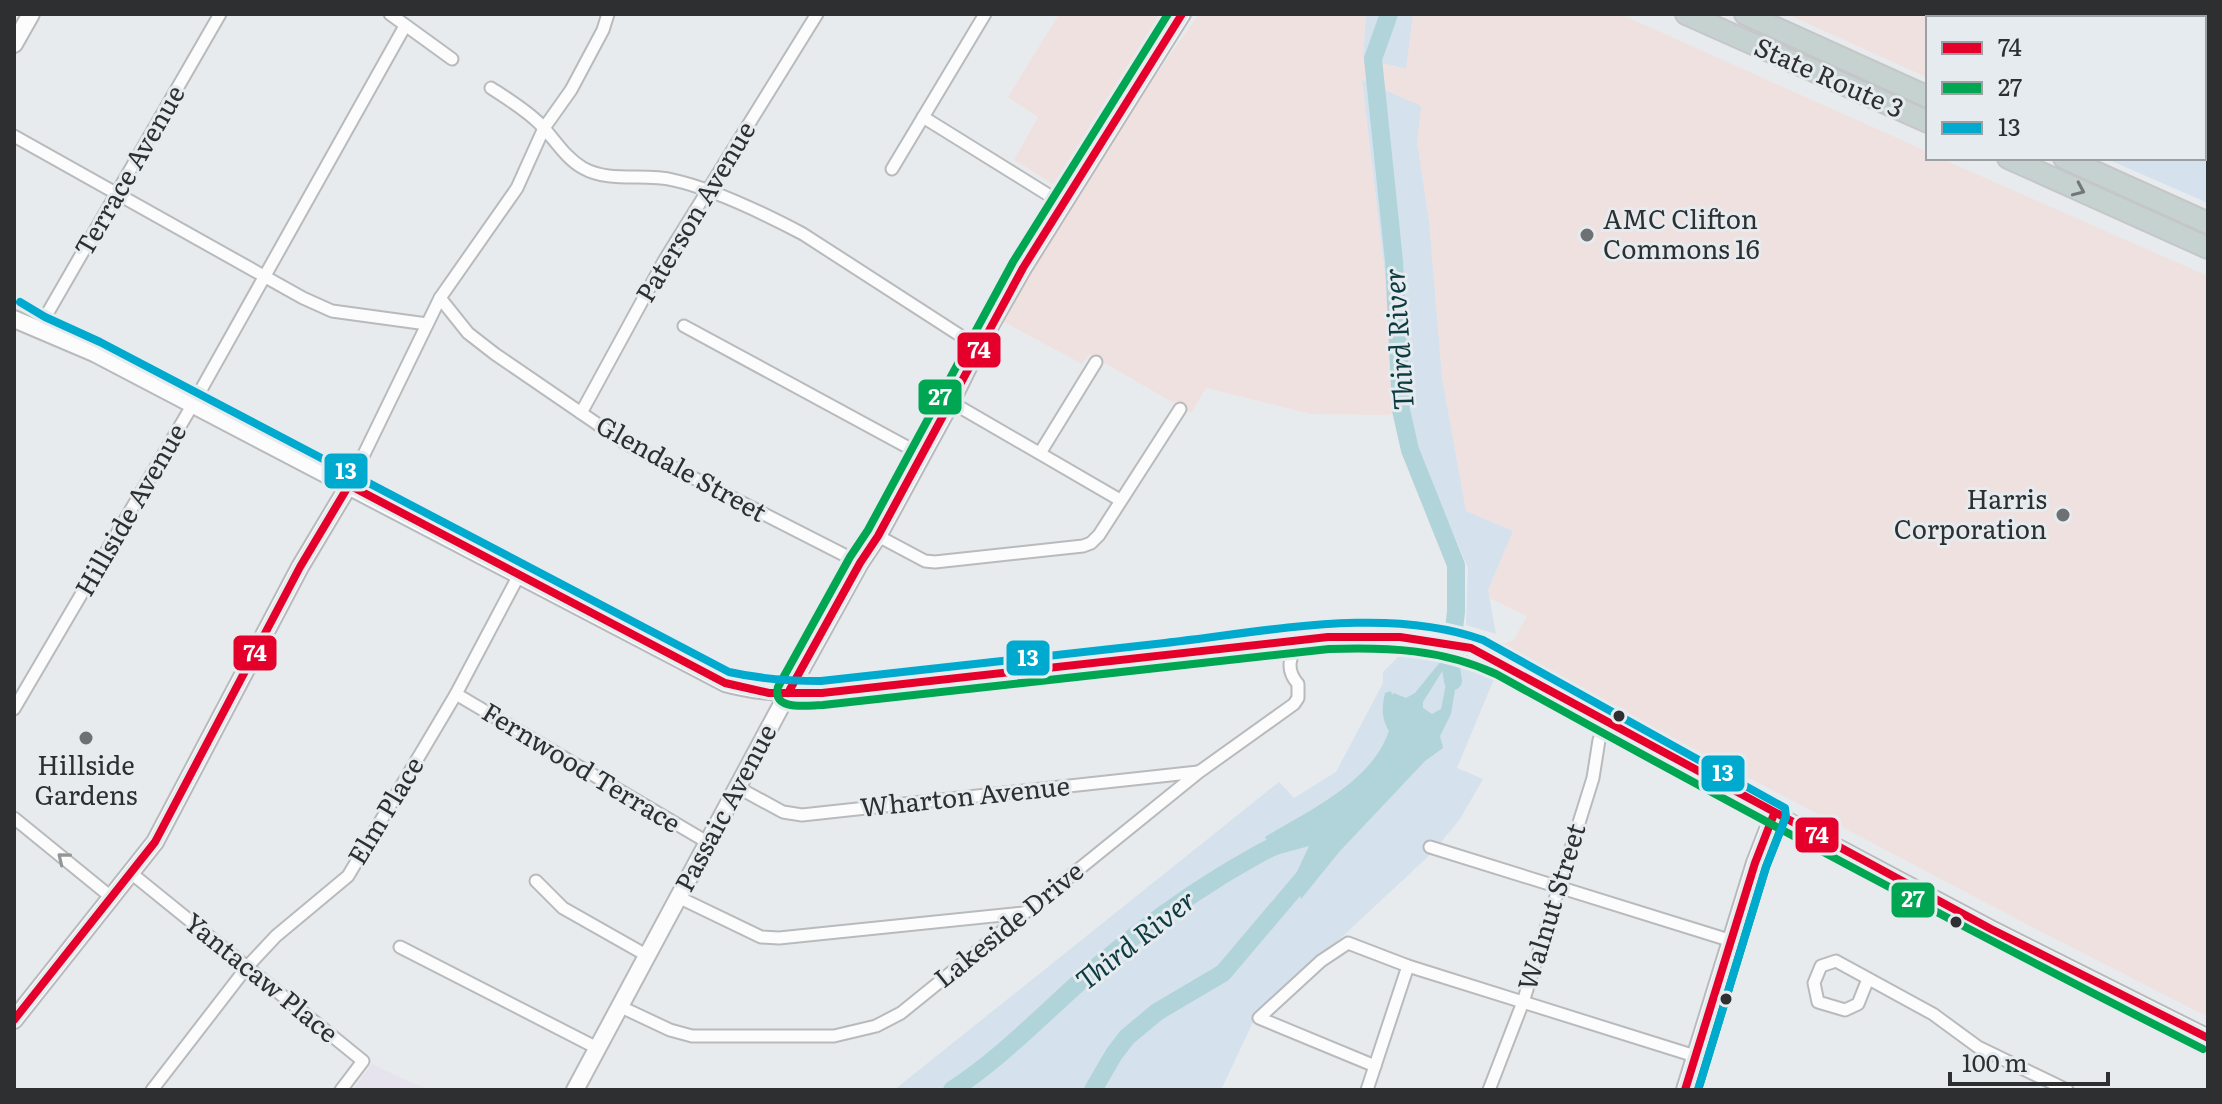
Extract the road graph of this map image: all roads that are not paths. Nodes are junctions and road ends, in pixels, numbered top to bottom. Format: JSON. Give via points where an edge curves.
{"nodes":[{"id":1,"x":31,"y":14,"type":"edge"},
{"id":2,"x":220,"y":14,"type":"edge"},
{"id":3,"x":390,"y":14,"type":"edge"},
{"id":4,"x":608,"y":14,"type":"edge"},
{"id":5,"x":817,"y":14,"type":"edge"},
{"id":6,"x":985,"y":14,"type":"edge"},
{"id":7,"x":1182,"y":14,"type":"edge"},
{"id":8,"x":1679,"y":14,"type":"edge"},
{"id":9,"x":1686,"y":14,"type":"edge"},
{"id":10,"x":1745,"y":14,"type":"edge"},
{"id":11,"x":405,"y":26,"type":"junction"},
{"id":12,"x":1741,"y":38,"type":"junction"},
{"id":13,"x":14,"y":44,"type":"edge"},
{"id":14,"x":452,"y":59,"type":"dead end"},
{"id":15,"x":491,"y":88,"type":"dead end"},
{"id":16,"x":1926,"y":96,"type":"edge"},
{"id":17,"x":923,"y":117,"type":"junction"},
{"id":18,"x":1926,"y":121,"type":"edge"},
{"id":19,"x":544,"y":128,"type":"junction"},
{"id":20,"x":14,"y":136,"type":"edge"},
{"id":21,"x":2012,"y":160,"type":"edge"},
{"id":22,"x":2068,"y":160,"type":"edge"},
{"id":23,"x":892,"y":169,"type":"dead end"},
{"id":24,"x":706,"y":191,"type":"junction"},
{"id":25,"x":116,"y":194,"type":"junction"},
{"id":26,"x":1063,"y":204,"type":"junction"},
{"id":27,"x":2208,"y":223,"type":"edge"},
{"id":28,"x":2208,"y":248,"type":"edge"},
{"id":29,"x":264,"y":276,"type":"junction"},
{"id":30,"x":440,"y":298,"type":"junction"},
{"id":31,"x":14,"y":312,"type":"edge"},
{"id":32,"x":14,"y":319,"type":"edge"},
{"id":33,"x":427,"y":324,"type":"junction"},
{"id":34,"x":684,"y":326,"type":"dead end"},
{"id":35,"x":39,"y":328,"type":"junction"},
{"id":36,"x":978,"y":347,"type":"junction"},
{"id":37,"x":1096,"y":362,"type":"dead end"},
{"id":38,"x":951,"y":402,"type":"junction"},
{"id":39,"x":193,"y":404,"type":"junction"},
{"id":40,"x":1180,"y":409,"type":"dead end"},
{"id":41,"x":581,"y":413,"type":"junction"},
{"id":42,"x":1040,"y":453,"type":"junction"},
{"id":43,"x":922,"y":455,"type":"junction"},
{"id":44,"x":349,"y":485,"type":"junction"},
{"id":45,"x":1120,"y":500,"type":"junction"},
{"id":46,"x":878,"y":536,"type":"junction"},
{"id":47,"x":860,"y":563,"type":"junction"},
{"id":48,"x":519,"y":575,"type":"junction"},
{"id":49,"x":1299,"y":640,"type":"junction"},
{"id":50,"x":788,"y":693,"type":"junction"},
{"id":51,"x":456,"y":694,"type":"junction"},
{"id":52,"x":14,"y":709,"type":"edge"},
{"id":53,"x":1607,"y":722,"type":"junction"},
{"id":54,"x":1199,"y":772,"type":"junction"},
{"id":55,"x":737,"y":787,"type":"junction"},
{"id":56,"x":1774,"y":814,"type":"junction"},
{"id":57,"x":14,"y":818,"type":"edge"},
{"id":58,"x":707,"y":842,"type":"junction"},
{"id":59,"x":1430,"y":847,"type":"dead end"},
{"id":60,"x":131,"y":873,"type":"junction"},
{"id":61,"x":536,"y":881,"type":"dead end"},
{"id":62,"x":1558,"y":888,"type":"junction"},
{"id":63,"x":111,"y":897,"type":"junction"},
{"id":64,"x":678,"y":897,"type":"junction"},
{"id":65,"x":1024,"y":913,"type":"junction"},
{"id":66,"x":1732,"y":941,"type":"junction"},
{"id":67,"x":400,"y":947,"type":"dead end"},
{"id":68,"x":646,"y":955,"type":"junction"},
{"id":69,"x":1408,"y":966,"type":"junction"},
{"id":70,"x":247,"y":967,"type":"junction"},
{"id":71,"x":1868,"y":979,"type":"junction"},
{"id":72,"x":1523,"y":1002,"type":"junction"},
{"id":73,"x":619,"y":1006,"type":"junction"},
{"id":74,"x":14,"y":1020,"type":"edge"},
{"id":75,"x":2208,"y":1038,"type":"edge"},
{"id":76,"x":597,"y":1048,"type":"junction"},
{"id":77,"x":1695,"y":1056,"type":"junction"},
{"id":78,"x":1375,"y":1066,"type":"junction"},
{"id":79,"x":152,"y":1090,"type":"edge"},
{"id":80,"x":341,"y":1090,"type":"edge"},
{"id":81,"x":575,"y":1090,"type":"edge"},
{"id":82,"x":1367,"y":1090,"type":"edge"},
{"id":83,"x":1489,"y":1090,"type":"edge"},
{"id":84,"x":1685,"y":1090,"type":"edge"},
{"id":85,"x":2067,"y":1090,"type":"edge"}],
"edges":[{"from":1,"to":13,"type":"main road"},
{"from":2,"to":25,"type":"street","name":"Terrace Avenue"},
{"from":3,"to":11,"type":"street"},
{"from":4,"to":19,"type":"street","via":[[571,90]]},
{"from":5,"to":24,"type":"street","name":"Paterson Avenue"},
{"from":6,"to":17,"type":"street"},
{"from":7,"to":26,"type":"main road","name":"Passaic Avenue"},
{"from":8,"to":12,"type":"highway"},
{"from":9,"to":12,"type":"highway","name":"State Route 3"},
{"from":10,"to":16,"type":"highway","name":"State Route 3"},
{"from":11,"to":14,"type":"street"},
{"from":11,"to":29,"type":"street","name":"Hillside Avenue"},
{"from":12,"to":18,"type":"highway","name":"State Route 3"},
{"from":15,"to":19,"type":"street"},
{"from":17,"to":23,"type":"street"},
{"from":17,"to":26,"type":"street"},
{"from":19,"to":24,"type":"street","via":[[584,169],[653,176]]},
{"from":19,"to":30,"type":"street","via":[[517,188]]},
{"from":20,"to":25,"type":"street"},
{"from":21,"to":28,"type":"highway","one_way":true},
{"from":22,"to":27,"type":"highway"},
{"from":24,"to":36,"type":"street","via":[[803,234]]},
{"from":24,"to":41,"type":"street","name":"Paterson Avenue"},
{"from":25,"to":29,"type":"street"},
{"from":25,"to":35,"type":"street","name":"Terrace Avenue"},
{"from":26,"to":36,"type":"main road","name":"Passaic Avenue"},
{"from":29,"to":33,"type":"street","via":[[332,311]]},
{"from":29,"to":39,"type":"street","name":"Hillside Avenue"},
{"from":30,"to":33,"type":"street"},
{"from":30,"to":41,"type":"street","name":"Glendale Street","via":[[468,333]]},
{"from":31,"to":35,"type":"main road"},
{"from":32,"to":35,"type":"main road"},
{"from":33,"to":44,"type":"street"},
{"from":34,"to":43,"type":"street"},
{"from":35,"to":39,"type":"main road"},
{"from":36,"to":38,"type":"main road","name":"Passaic Avenue"},
{"from":37,"to":42,"type":"street"},
{"from":38,"to":42,"type":"street"},
{"from":38,"to":43,"type":"main road","name":"Passaic Avenue"},
{"from":39,"to":44,"type":"main road"},
{"from":39,"to":52,"type":"street","name":"Hillside Avenue"},
{"from":40,"to":45,"type":"street"},
{"from":41,"to":47,"type":"street","name":"Glendale Street","via":[[625,443]]},
{"from":42,"to":45,"type":"street"},
{"from":43,"to":46,"type":"main road","name":"Passaic Avenue"},
{"from":44,"to":48,"type":"main road"},
{"from":44,"to":60,"type":"main road","via":[[155,842]]},
{"from":45,"to":46,"type":"street","via":[[1099,535],[1083,546],[935,562]]},
{"from":46,"to":47,"type":"main road","name":"Passaic Avenue"},
{"from":47,"to":50,"type":"main road","name":"Passaic Avenue"},
{"from":48,"to":50,"type":"main road","via":[[725,683]]},
{"from":48,"to":51,"type":"street","name":"Elm Place"},
{"from":49,"to":50,"type":"main road"},
{"from":49,"to":53,"type":"main road","via":[[1357,635],[1454,644],[1501,663]]},
{"from":49,"to":54,"type":"street","name":"Lakeside Drive","via":[[1289,664],[1298,684],[1294,704]]},
{"from":50,"to":55,"type":"main road","name":"Passaic Avenue"},
{"from":51,"to":58,"type":"street","name":"Fernwood Terrace"},
{"from":51,"to":70,"type":"street","name":"Elm Place","via":[[348,876]]},
{"from":53,"to":56,"type":"main road"},
{"from":53,"to":62,"type":"street","name":"Walnut Street"},
{"from":54,"to":55,"type":"street","name":"Wharton Avenue","via":[[802,815],[783,812]]},
{"from":54,"to":65,"type":"street","name":"Lakeside Drive"},
{"from":55,"to":58,"type":"main road","name":"Passaic Avenue"},
{"from":56,"to":66,"type":"main road"},
{"from":56,"to":75,"type":"main road"},
{"from":63,"to":57,"type":"street","one_way":true},
{"from":58,"to":64,"type":"main road","name":"Passaic Avenue"},
{"from":59,"to":62,"type":"street"},
{"from":60,"to":63,"type":"main road"},
{"from":60,"to":70,"type":"street","name":"Yantacaw Place"},
{"from":61,"to":68,"type":"street","via":[[563,908]]},
{"from":62,"to":66,"type":"street"},
{"from":62,"to":72,"type":"street","name":"Walnut Street"},
{"from":63,"to":74,"type":"main road"},
{"from":64,"to":65,"type":"street","via":[[761,937],[779,938]]},
{"from":64,"to":68,"type":"main road","name":"Passaic Avenue"},
{"from":65,"to":73,"type":"street","name":"Lakeside Drive","via":[[901,1013],[853,1033],[692,1036]]},
{"from":66,"to":77,"type":"main road"},
{"from":67,"to":76,"type":"street"},
{"from":68,"to":73,"type":"main road","name":"Passaic Avenue"},
{"from":69,"to":72,"type":"street"},
{"from":69,"to":78,"type":"street"},
{"from":69,"to":78,"type":"street","via":[[1348,943],[1259,1018]]},
{"from":70,"to":79,"type":"street","name":"Elm Place"},
{"from":70,"to":80,"type":"street","name":"Yantacaw Place","via":[[363,1061]]},
{"from":71,"to":71,"type":"street","via":[[1858,1004],[1845,1010],[1818,1002],[1814,983],[1821,966],[1836,961]]},
{"from":71,"to":85,"type":"street","via":[[1933,1014],[1978,1047]]},
{"from":72,"to":77,"type":"street"},
{"from":72,"to":83,"type":"street","name":"Walnut Street"},
{"from":73,"to":76,"type":"main road","name":"Passaic Avenue"},
{"from":76,"to":81,"type":"main road","name":"Passaic Avenue"},
{"from":77,"to":84,"type":"main road"},
{"from":78,"to":82,"type":"street"}]}
